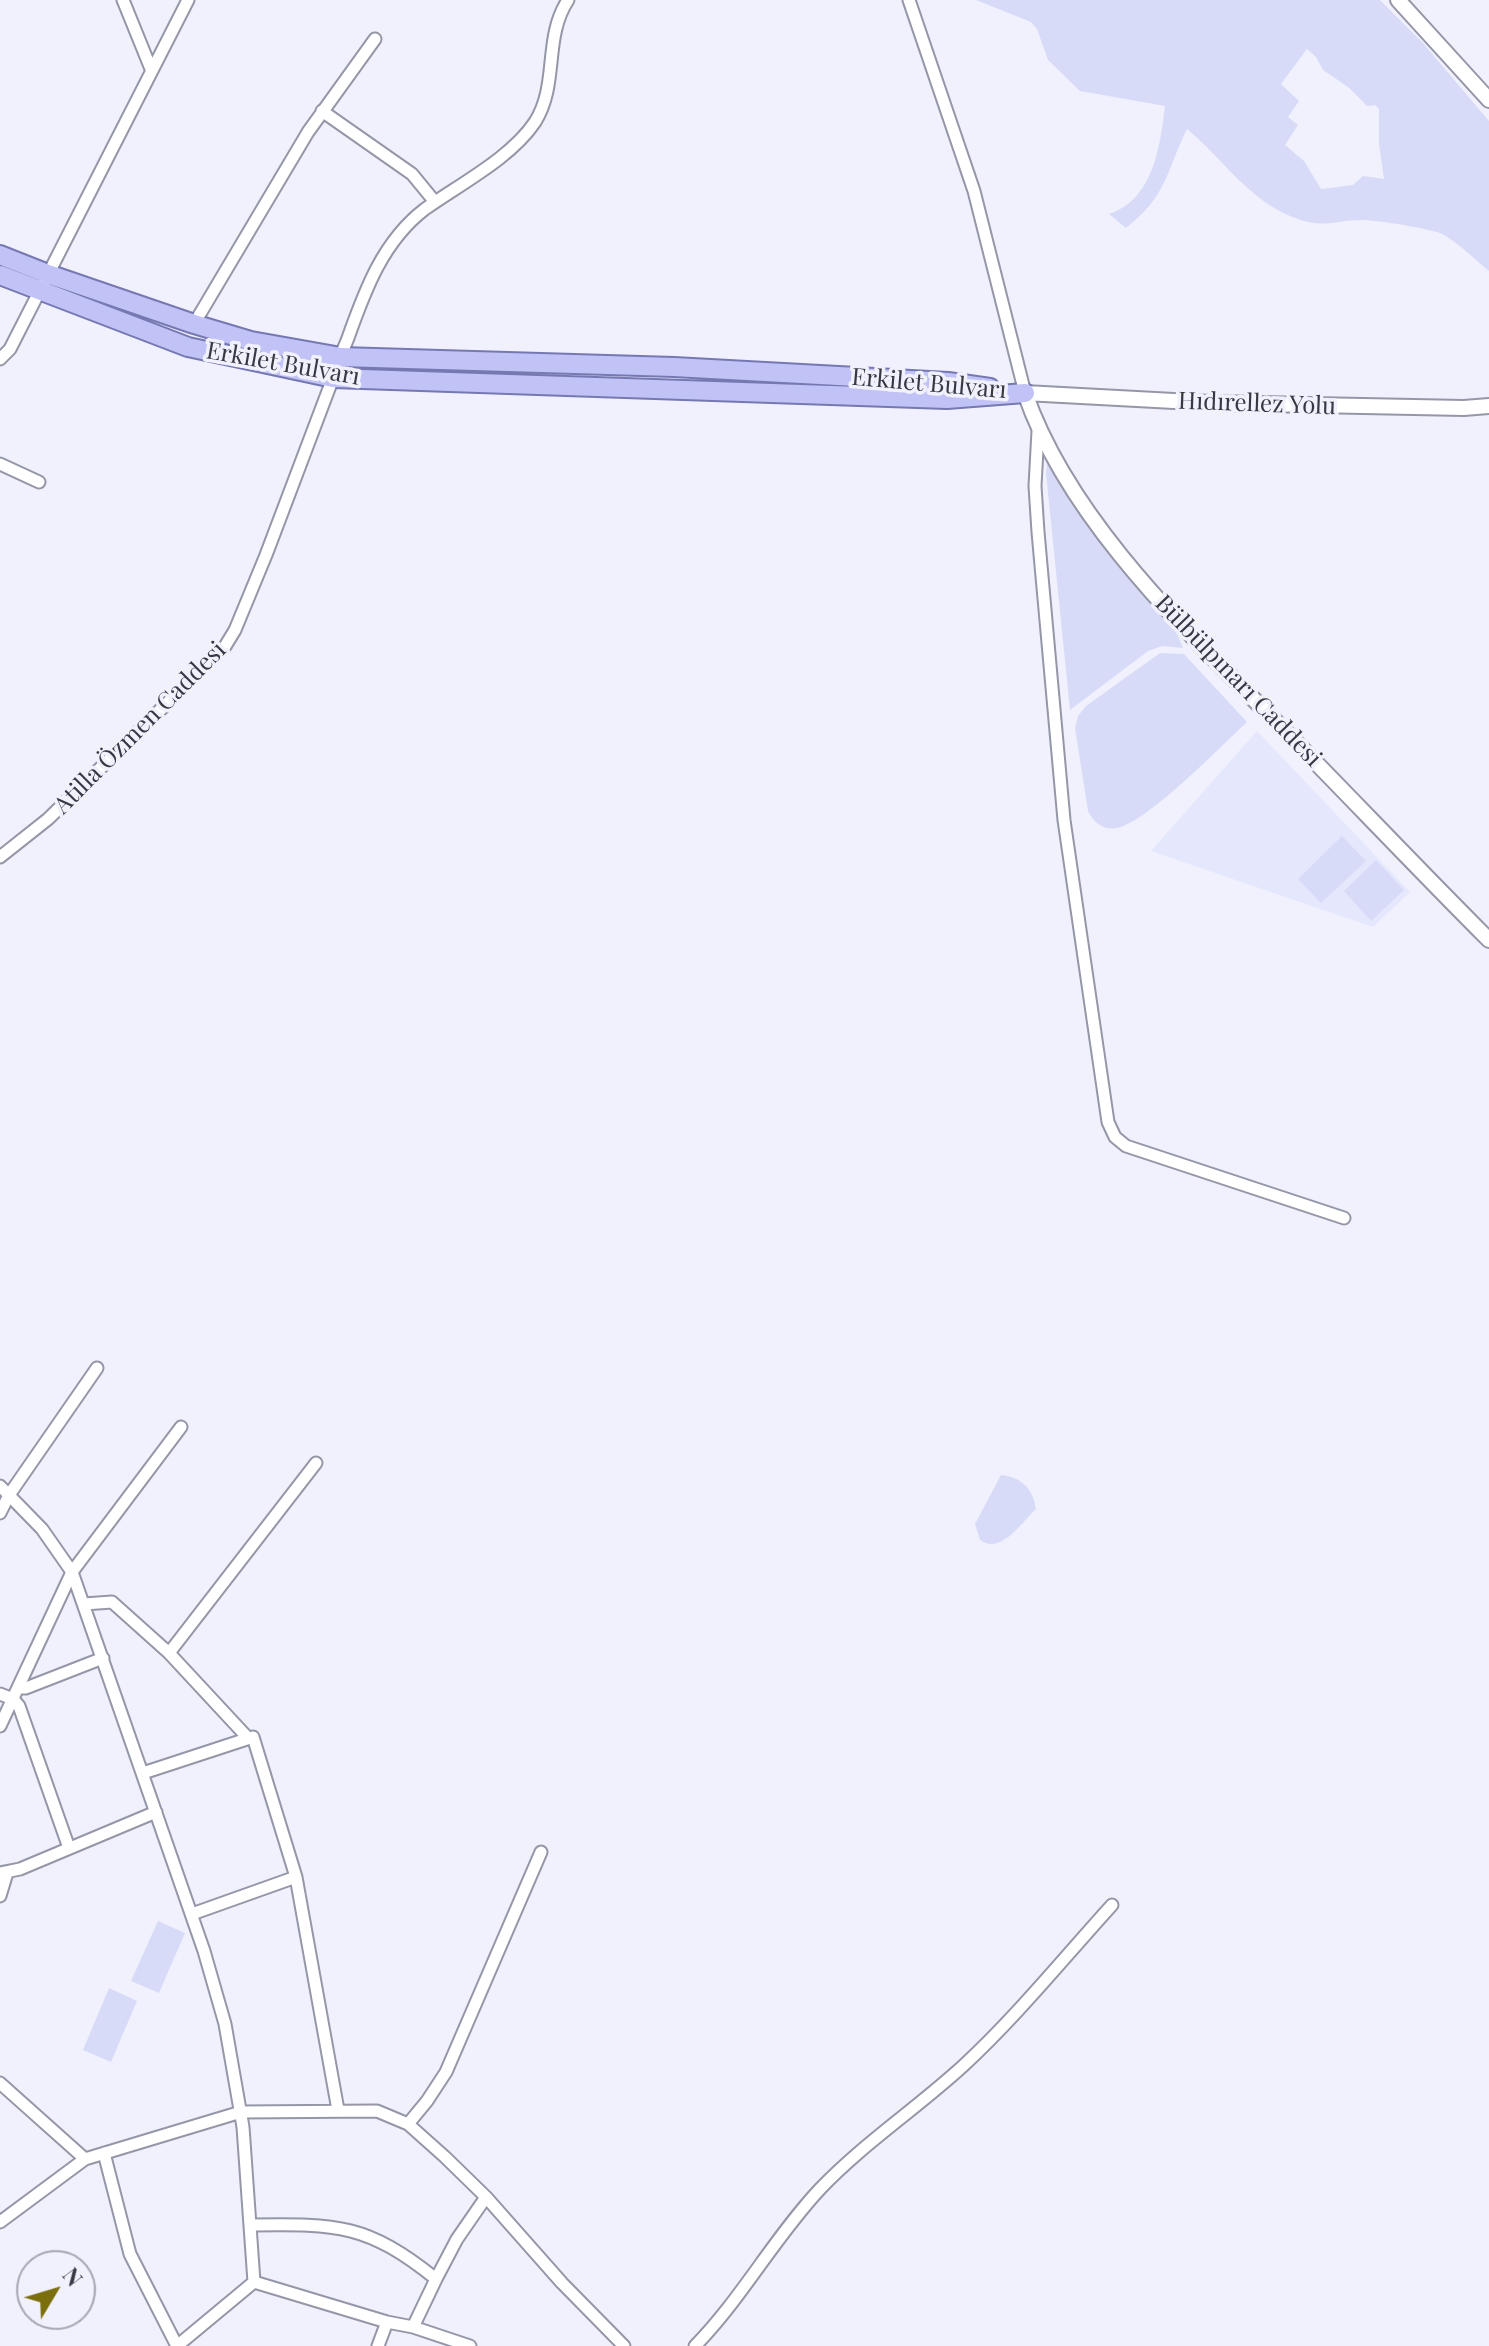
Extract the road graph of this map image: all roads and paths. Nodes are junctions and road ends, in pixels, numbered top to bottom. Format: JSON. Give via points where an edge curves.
{"nodes":[{"id":1,"x":123,"y":0,"type":"edge"},
{"id":2,"x":188,"y":0,"type":"edge"},
{"id":3,"x":568,"y":0,"type":"edge"},
{"id":4,"x":909,"y":0,"type":"edge"},
{"id":5,"x":1398,"y":0,"type":"edge"},
{"id":6,"x":375,"y":39,"type":"dead end"},
{"id":7,"x":151,"y":69,"type":"junction"},
{"id":8,"x":1489,"y":100,"type":"edge"},
{"id":9,"x":322,"y":111,"type":"junction"},
{"id":10,"x":435,"y":202,"type":"junction"},
{"id":11,"x":0,"y":255,"type":"edge"},
{"id":12,"x":0,"y":275,"type":"edge"},
{"id":13,"x":44,"y":283,"type":"junction"},
{"id":14,"x":194,"y":324,"type":"junction"},
{"id":15,"x":5,"y":347,"type":"edge"},
{"id":16,"x":341,"y":357,"type":"junction"},
{"id":17,"x":0,"y":359,"type":"edge"},
{"id":18,"x":333,"y":378,"type":"junction"},
{"id":19,"x":1025,"y":393,"type":"junction"},
{"id":20,"x":1489,"y":406,"type":"edge"},
{"id":21,"x":1038,"y":431,"type":"junction"},
{"id":22,"x":0,"y":464,"type":"edge"},
{"id":23,"x":39,"y":482,"type":"dead end"},
{"id":24,"x":0,"y":857,"type":"edge"},
{"id":25,"x":1489,"y":940,"type":"edge"},
{"id":26,"x":1344,"y":1218,"type":"dead end"},
{"id":27,"x":97,"y":1368,"type":"dead end"},
{"id":28,"x":181,"y":1427,"type":"dead end"},
{"id":29,"x":316,"y":1463,"type":"dead end"},
{"id":30,"x":4,"y":1490,"type":"edge"},
{"id":31,"x":0,"y":1513,"type":"edge"},
{"id":32,"x":72,"y":1572,"type":"junction"},
{"id":33,"x":84,"y":1604,"type":"junction"},
{"id":34,"x":169,"y":1653,"type":"junction"},
{"id":35,"x":103,"y":1658,"type":"junction"},
{"id":36,"x":15,"y":1693,"type":"junction"},
{"id":37,"x":0,"y":1694,"type":"edge"},
{"id":38,"x":0,"y":1726,"type":"edge"},
{"id":39,"x":248,"y":1738,"type":"junction"},
{"id":40,"x":143,"y":1773,"type":"junction"},
{"id":41,"x":156,"y":1812,"type":"junction"},
{"id":42,"x":69,"y":1848,"type":"junction"},
{"id":43,"x":541,"y":1852,"type":"dead end"},
{"id":44,"x":3,"y":1873,"type":"edge"},
{"id":45,"x":296,"y":1877,"type":"junction"},
{"id":46,"x":0,"y":1896,"type":"edge"},
{"id":47,"x":1112,"y":1905,"type":"dead end"},
{"id":48,"x":192,"y":1914,"type":"junction"},
{"id":49,"x":0,"y":2083,"type":"edge"},
{"id":50,"x":338,"y":2110,"type":"junction"},
{"id":51,"x":241,"y":2112,"type":"junction"},
{"id":52,"x":408,"y":2124,"type":"junction"},
{"id":53,"x":104,"y":2153,"type":"junction"},
{"id":54,"x":85,"y":2159,"type":"junction"},
{"id":55,"x":486,"y":2197,"type":"junction"},
{"id":56,"x":0,"y":2222,"type":"edge"},
{"id":57,"x":250,"y":2225,"type":"junction"},
{"id":58,"x":436,"y":2279,"type":"junction"},
{"id":59,"x":254,"y":2282,"type":"junction"},
{"id":60,"x":387,"y":2322,"type":"junction"},
{"id":61,"x":413,"y":2327,"type":"junction"},
{"id":62,"x":177,"y":2346,"type":"edge"},
{"id":63,"x":378,"y":2346,"type":"edge"},
{"id":64,"x":470,"y":2346,"type":"edge"},
{"id":65,"x":624,"y":2346,"type":"edge"},
{"id":66,"x":695,"y":2346,"type":"edge"}],
"edges":[{"from":1,"to":7,"type":"street"},
{"from":2,"to":7,"type":"street"},
{"from":3,"to":10,"type":"street","name":"Atilla Özmen Caddesi","via":[[553,31],[546,95],[534,124],[511,148]]},
{"from":4,"to":19,"type":"street","via":[[974,191]]},
{"from":5,"to":8,"type":"street"},
{"from":6,"to":9,"type":"street"},
{"from":7,"to":13,"type":"street"},
{"from":9,"to":10,"type":"street","via":[[412,174]]},
{"from":9,"to":14,"type":"street"},
{"from":10,"to":16,"type":"street","name":"Atilla Özmen Caddesi","via":[[405,227],[383,256]]},
{"from":11,"to":13,"type":"main road","name":"Erkilet Bulvarı"},
{"from":12,"to":13,"type":"main road","name":"Erkilet Bulvarı"},
{"from":13,"to":14,"type":"main road","name":"Erkilet Bulvarı"},
{"from":13,"to":15,"type":"street"},
{"from":13,"to":18,"type":"main road","name":"Erkilet Bulvarı","via":[[188,347]]},
{"from":14,"to":16,"type":"main road","name":"Erkilet Bulvarı","via":[[251,341]]},
{"from":15,"to":17,"type":"street"},
{"from":16,"to":18,"type":"street","name":"Atilla Özmen Caddesi"},
{"from":16,"to":19,"type":"main road","name":"Erkilet Bulvarı","via":[[705,369],[948,382]]},
{"from":18,"to":19,"type":"main road","name":"Erkilet Bulvarı","via":[[947,399]]},
{"from":18,"to":24,"type":"street","name":"Atilla Özmen Caddesi","via":[[266,555],[224,648],[48,819]]},
{"from":19,"to":20,"type":"street","name":"Hıdırellez Yolu","via":[[1211,403]]},
{"from":19,"to":21,"type":"street","name":"Bülbülpınarı Caddesi"},
{"from":21,"to":25,"type":"street","name":"Bülbülpınarı Caddesi","via":[[1096,521],[1157,598]]},
{"from":21,"to":26,"type":"street","via":[[1038,532],[1064,820],[1111,1130],[1126,1146]]},
{"from":22,"to":23,"type":"street"},
{"from":27,"to":30,"type":"street"},
{"from":28,"to":32,"type":"street"},
{"from":29,"to":34,"type":"street"},
{"from":30,"to":31,"type":"street"},
{"from":30,"to":32,"type":"street","via":[[42,1529]]},
{"from":32,"to":33,"type":"street"},
{"from":32,"to":36,"type":"street"},
{"from":33,"to":34,"type":"street","via":[[112,1602]]},
{"from":33,"to":35,"type":"street"},
{"from":34,"to":39,"type":"street"},
{"from":35,"to":36,"type":"street"},
{"from":35,"to":40,"type":"street"},
{"from":36,"to":37,"type":"street"},
{"from":36,"to":38,"type":"street"},
{"from":36,"to":42,"type":"street"},
{"from":39,"to":40,"type":"street"},
{"from":39,"to":45,"type":"street","via":[[253,1737]]},
{"from":40,"to":41,"type":"street"},
{"from":41,"to":42,"type":"street"},
{"from":41,"to":48,"type":"street"},
{"from":42,"to":44,"type":"street"},
{"from":43,"to":52,"type":"street","via":[[446,2072]]},
{"from":44,"to":46,"type":"street"},
{"from":45,"to":48,"type":"street"},
{"from":45,"to":50,"type":"street"},
{"from":47,"to":66,"type":"street","via":[[977,2052],[822,2187]]},
{"from":48,"to":51,"type":"street","via":[[225,2024]]},
{"from":49,"to":54,"type":"street"},
{"from":50,"to":51,"type":"street"},
{"from":50,"to":52,"type":"street","via":[[377,2111]]},
{"from":51,"to":53,"type":"street"},
{"from":51,"to":57,"type":"street"},
{"from":52,"to":55,"type":"street"},
{"from":53,"to":54,"type":"street"},
{"from":53,"to":62,"type":"street","via":[[130,2254]]},
{"from":54,"to":56,"type":"street"},
{"from":55,"to":58,"type":"street"},
{"from":55,"to":65,"type":"street"},
{"from":57,"to":58,"type":"street","via":[[308,2224],[354,2231],[399,2251]]},
{"from":57,"to":59,"type":"street"},
{"from":58,"to":61,"type":"street"},
{"from":59,"to":60,"type":"street"},
{"from":59,"to":62,"type":"street"},
{"from":60,"to":61,"type":"street"},
{"from":60,"to":63,"type":"street"},
{"from":61,"to":64,"type":"street"}]}
